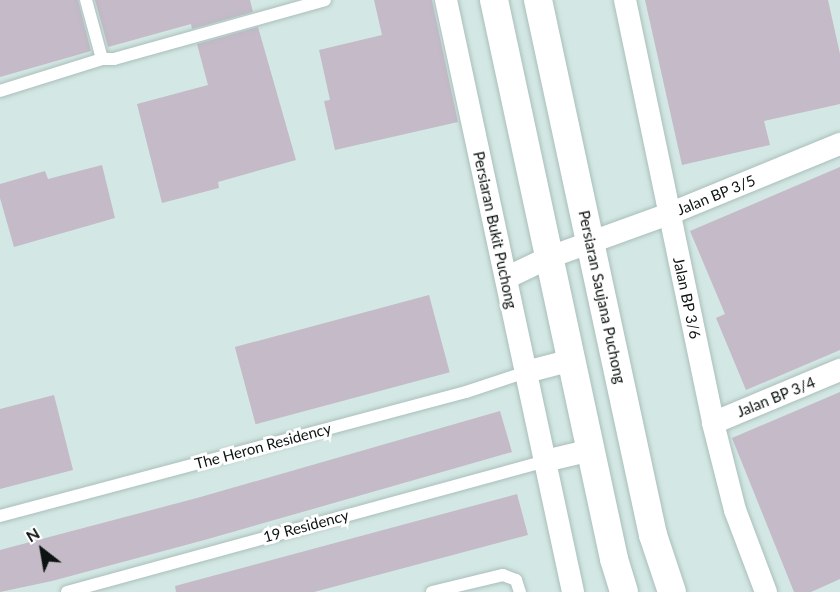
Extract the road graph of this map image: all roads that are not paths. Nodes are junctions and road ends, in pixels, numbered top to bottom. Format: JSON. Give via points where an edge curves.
{"nodes":[{"id":1,"x":86,"y":0,"type":"edge"},
{"id":2,"x":325,"y":0,"type":"edge"},
{"id":3,"x":446,"y":0,"type":"edge"},
{"id":4,"x":494,"y":0,"type":"edge"},
{"id":5,"x":538,"y":0,"type":"edge"},
{"id":6,"x":625,"y":0,"type":"edge"},
{"id":7,"x":102,"y":59,"type":"junction"},
{"id":8,"x":0,"y":91,"type":"edge"},
{"id":9,"x":840,"y":144,"type":"edge"},
{"id":10,"x":669,"y":214,"type":"junction"},
{"id":11,"x":590,"y":242,"type":"junction"},
{"id":12,"x":550,"y":257,"type":"junction"},
{"id":13,"x":506,"y":278,"type":"junction"},
{"id":14,"x":572,"y":360,"type":"junction"},
{"id":15,"x":840,"y":370,"type":"edge"},
{"id":16,"x":526,"y":372,"type":"junction"},
{"id":17,"x":713,"y":423,"type":"junction"},
{"id":18,"x":591,"y":450,"type":"junction"},
{"id":19,"x":545,"y":461,"type":"junction"},
{"id":20,"x":0,"y":516,"type":"edge"},
{"id":21,"x":617,"y":591,"type":"edge"},
{"id":22,"x":67,"y":592,"type":"edge"},
{"id":23,"x":432,"y":592,"type":"edge"},
{"id":24,"x":520,"y":592,"type":"edge"},
{"id":25,"x":573,"y":592,"type":"edge"},
{"id":26,"x":672,"y":592,"type":"edge"},
{"id":27,"x":766,"y":592,"type":"edge"}],
"edges":[{"from":1,"to":7,"type":"lane"},
{"from":2,"to":7,"type":"lane","via":[[114,59]]},
{"from":3,"to":13,"type":"street","name":"Persiaran Bukit Puchong"},
{"from":4,"to":12,"type":"street"},
{"from":5,"to":11,"type":"street","name":"Persiaran Saujana Puchong"},
{"from":6,"to":10,"type":"street","name":"Jalan BP 3/6"},
{"from":7,"to":8,"type":"lane"},
{"from":9,"to":10,"type":"street","name":"Jalan BP 3/5"},
{"from":10,"to":11,"type":"street","name":"Jalan BP 3/5"},
{"from":10,"to":17,"type":"street","name":"Jalan BP 3/6"},
{"from":11,"to":12,"type":"street","name":"Jalan BP 3/5"},
{"from":11,"to":26,"type":"street","name":"Persiaran Saujana Puchong","via":[[653,535]]},
{"from":12,"to":13,"type":"street","name":"Jalan BP 3/5"},
{"from":12,"to":14,"type":"street"},
{"from":13,"to":16,"type":"street","name":"Persiaran Bukit Puchong"},
{"from":14,"to":16,"type":"street"},
{"from":14,"to":18,"type":"street"},
{"from":15,"to":17,"type":"street","name":"Jalan BP 3/4"},
{"from":16,"to":19,"type":"street","name":"Persiaran Bukit Puchong"},
{"from":16,"to":20,"type":"lane","name":"The Heron Residency","via":[[466,392]]},
{"from":17,"to":27,"type":"street","name":"Jalan BP 3/6","via":[[735,510]]},
{"from":18,"to":19,"type":"street"},
{"from":18,"to":21,"type":"street"},
{"from":19,"to":22,"type":"lane","name":"19 Residency"},
{"from":19,"to":25,"type":"street","name":"Persiaran Bukit Puchong"},
{"from":23,"to":24,"type":"lane","via":[[503,575],[516,580]]}]}
